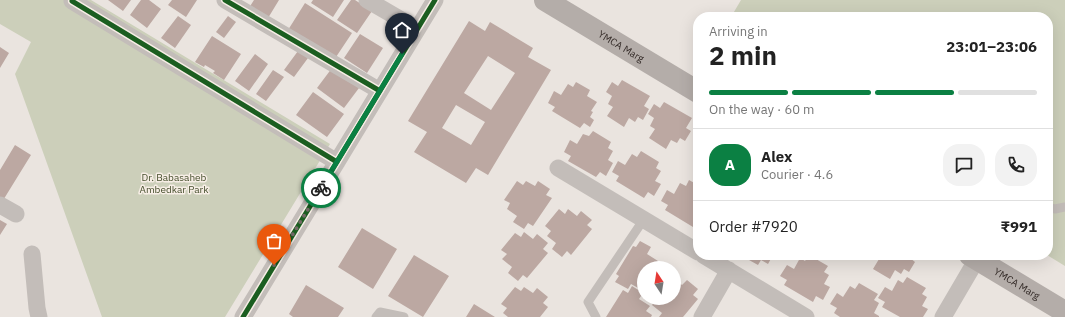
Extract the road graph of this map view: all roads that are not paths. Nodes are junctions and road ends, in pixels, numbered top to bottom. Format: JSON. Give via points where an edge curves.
{"nodes":[{"id":1,"x":225,"y":0,"type":"edge"},
{"id":2,"x":367,"y":0,"type":"edge"},
{"id":3,"x":435,"y":0,"type":"edge"},
{"id":4,"x":545,"y":0,"type":"edge"},
{"id":5,"x":72,"y":1,"type":"dead end"},
{"id":6,"x":417,"y":29,"type":"junction"},
{"id":7,"x":693,"y":89,"type":"edge"},
{"id":8,"x":380,"y":91,"type":"junction"},
{"id":9,"x":337,"y":162,"type":"junction"},
{"id":10,"x":558,"y":168,"type":"dead end"},
{"id":11,"x":0,"y":205,"type":"edge"},
{"id":12,"x":1065,"y":207,"type":"edge"},
{"id":13,"x":1053,"y":208,"type":"edge"},
{"id":14,"x":16,"y":214,"type":"dead end"},
{"id":15,"x":644,"y":219,"type":"junction"},
{"id":16,"x":693,"y":249,"type":"edge"},
{"id":17,"x":32,"y":254,"type":"dead end"},
{"id":18,"x":712,"y":260,"type":"edge"},
{"id":19,"x":979,"y":260,"type":"edge"},
{"id":20,"x":983,"y":260,"type":"edge"},
{"id":21,"x":729,"y":270,"type":"junction"},
{"id":22,"x":1065,"y":312,"type":"edge"},
{"id":23,"x":39,"y":317,"type":"edge"},
{"id":24,"x":243,"y":317,"type":"edge"},
{"id":25,"x":376,"y":317,"type":"edge"},
{"id":26,"x":404,"y":317,"type":"edge"},
{"id":27,"x":596,"y":317,"type":"edge"},
{"id":28,"x":702,"y":317,"type":"edge"},
{"id":29,"x":806,"y":317,"type":"edge"},
{"id":30,"x":943,"y":317,"type":"edge"}],
"edges":[{"from":1,"to":8,"type":"street"},
{"from":2,"to":6,"type":"street"},
{"from":3,"to":6,"type":"street"},
{"from":4,"to":7,"type":"main road","name":"YMCA Marg"},
{"from":5,"to":9,"type":"street"},
{"from":6,"to":8,"type":"street"},
{"from":8,"to":9,"type":"street"},
{"from":9,"to":24,"type":"street"},
{"from":10,"to":15,"type":"street"},
{"from":11,"to":14,"type":"street"},
{"from":12,"to":13,"type":"lane"},
{"from":15,"to":16,"type":"street"},
{"from":15,"to":27,"type":"lane","via":[[588,302]]},
{"from":17,"to":23,"type":"street"},
{"from":18,"to":21,"type":"street"},
{"from":19,"to":30,"type":"street"},
{"from":20,"to":22,"type":"main road","name":"YMCA Marg"},
{"from":21,"to":28,"type":"street"},
{"from":21,"to":29,"type":"street"},
{"from":25,"to":26,"type":"lane","via":[[380,312]]}]}
